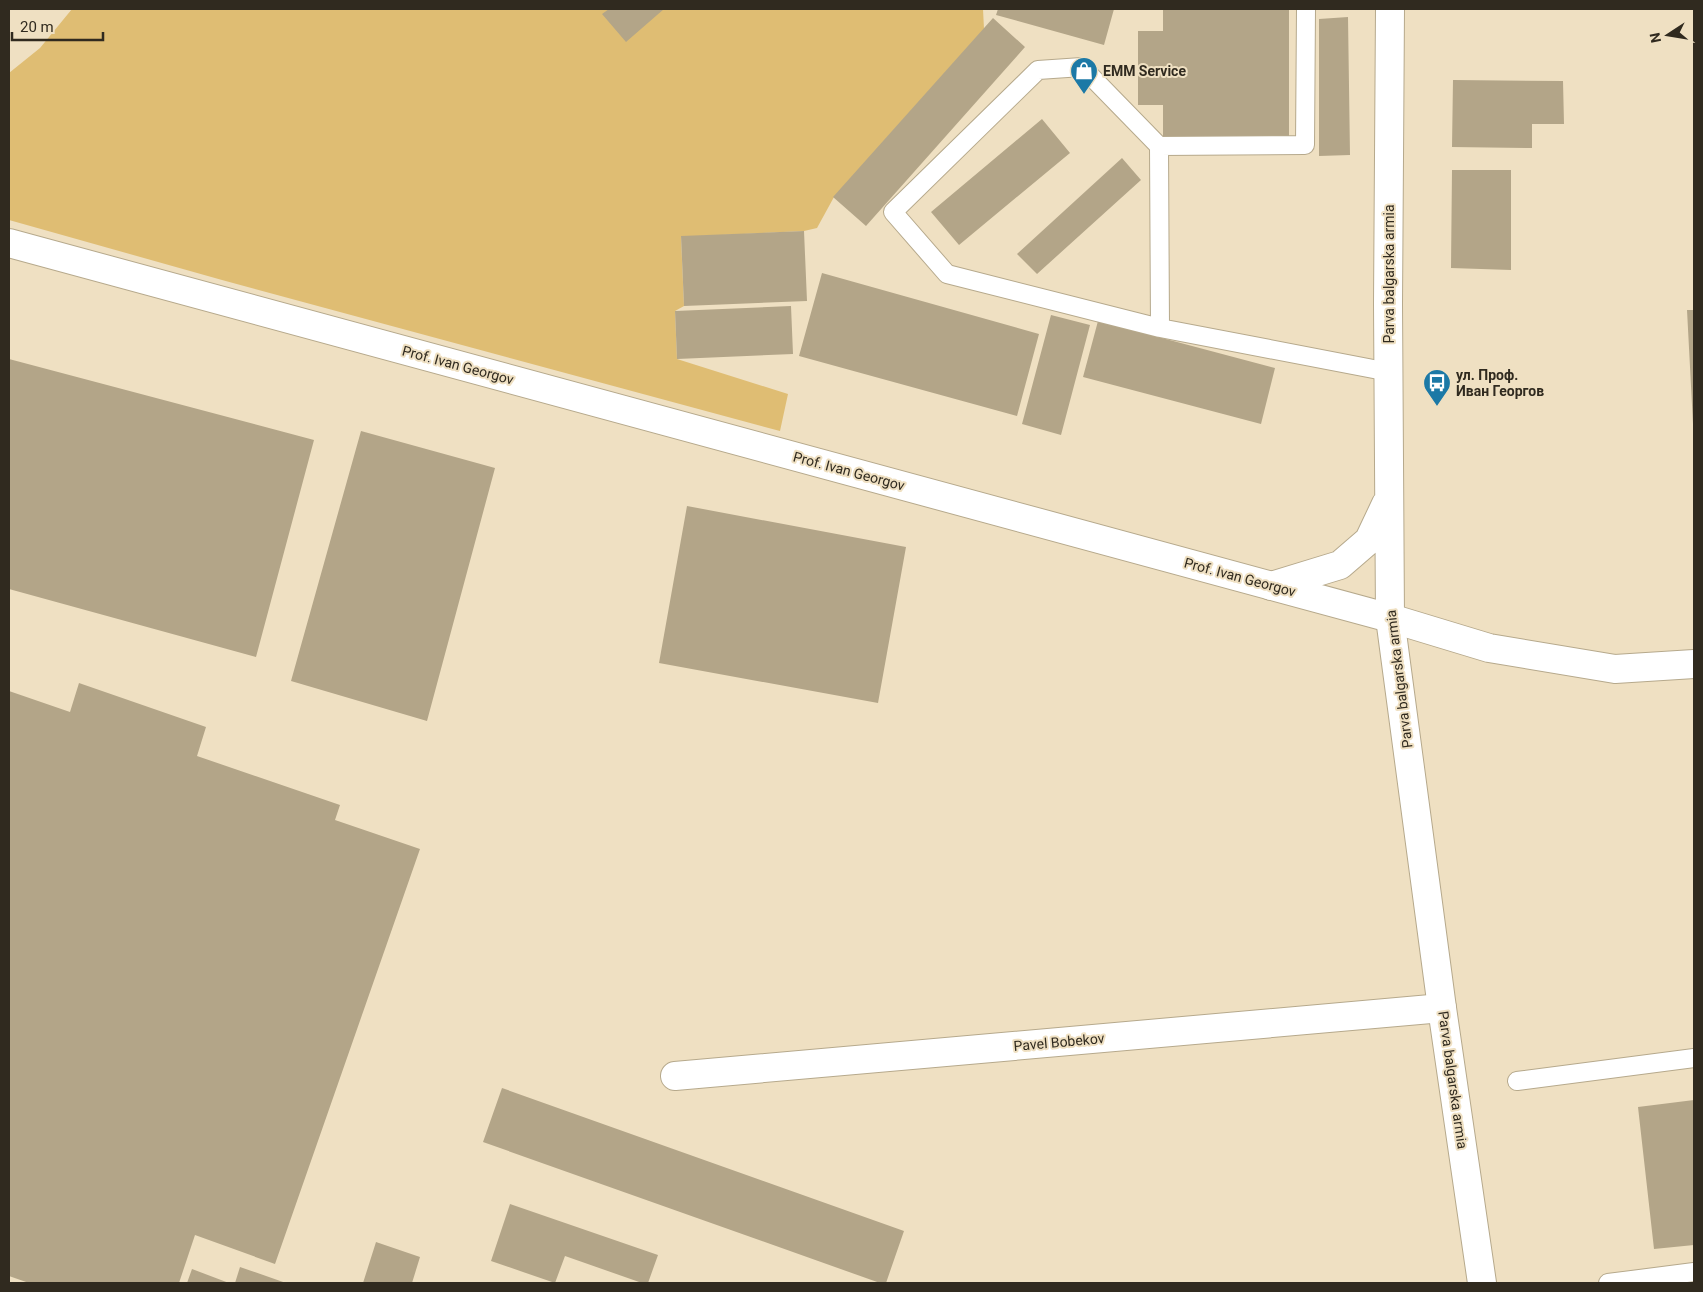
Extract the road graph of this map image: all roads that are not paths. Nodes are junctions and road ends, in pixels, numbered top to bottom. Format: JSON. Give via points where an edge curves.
{"nodes":[{"id":1,"x":1306,"y":9,"type":"edge"},
{"id":2,"x":1390,"y":9,"type":"edge"},
{"id":3,"x":1158,"y":146,"type":"junction"},
{"id":4,"x":9,"y":243,"type":"edge"},
{"id":5,"x":1160,"y":328,"type":"junction"},
{"id":6,"x":1388,"y":372,"type":"junction"},
{"id":7,"x":1389,"y":498,"type":"junction"},
{"id":8,"x":1271,"y":586,"type":"junction"},
{"id":9,"x":1390,"y":618,"type":"junction"},
{"id":10,"x":1694,"y":664,"type":"edge"},
{"id":11,"x":1442,"y":1008,"type":"junction"},
{"id":12,"x":1694,"y":1058,"type":"edge"},
{"id":13,"x":675,"y":1076,"type":"dead end"},
{"id":14,"x":1517,"y":1081,"type":"dead end"},
{"id":15,"x":1694,"y":1272,"type":"edge"},
{"id":16,"x":1482,"y":1283,"type":"edge"},
{"id":17,"x":1608,"y":1283,"type":"edge"}],
"edges":[{"from":1,"to":3,"type":"lane","via":[[1305,145]]},
{"from":2,"to":6,"type":"street","name":"Parva balgarska armia"},
{"from":3,"to":5,"type":"lane"},
{"from":3,"to":5,"type":"lane","via":[[1082,67],[1038,70],[893,212],[948,274]]},
{"from":4,"to":8,"type":"street","name":"Prof. Ivan Georgov"},
{"from":5,"to":6,"type":"lane"},
{"from":6,"to":7,"type":"street","name":"Parva balgarska armia"},
{"from":7,"to":8,"type":"street","via":[[1369,540],[1340,565]]},
{"from":7,"to":9,"type":"street","name":"Parva balgarska armia"},
{"from":8,"to":9,"type":"street","name":"Prof. Ivan Georgov"},
{"from":9,"to":10,"type":"street","name":"Prof. Ivan Georgov","via":[[1489,648],[1614,668]]},
{"from":9,"to":11,"type":"street","name":"Parva balgarska armia"},
{"from":11,"to":13,"type":"street","name":"Pavel Bobekov"},
{"from":11,"to":16,"type":"street","name":"Parva balgarska armia"},
{"from":12,"to":14,"type":"lane"},
{"from":15,"to":17,"type":"lane"}]}
